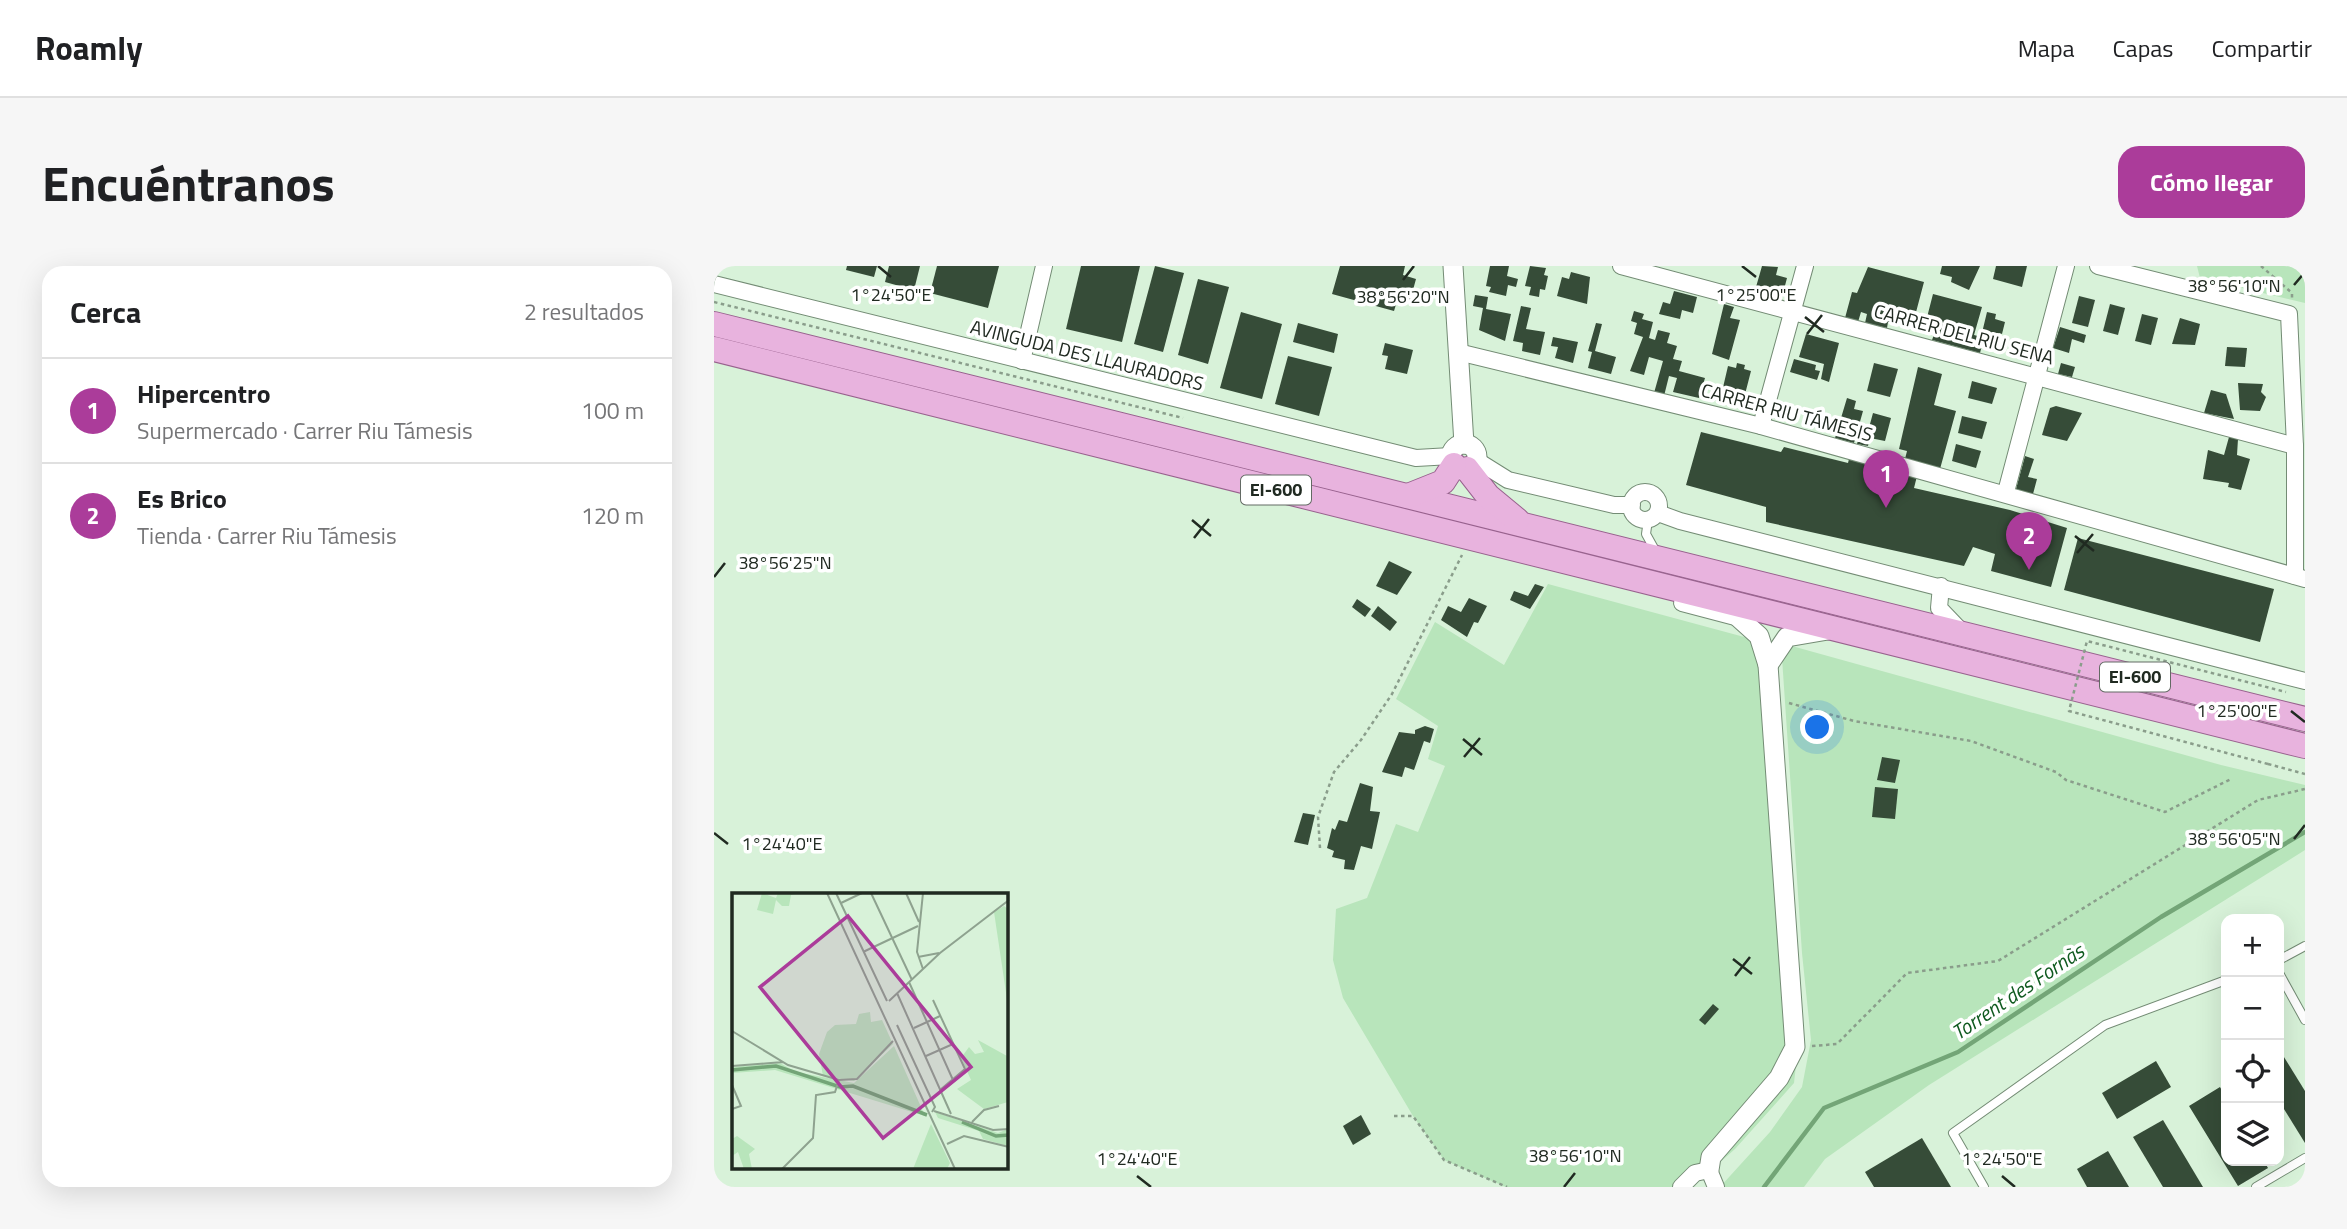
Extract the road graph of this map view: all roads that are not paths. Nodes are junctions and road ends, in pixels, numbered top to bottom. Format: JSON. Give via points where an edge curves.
{"nodes":[{"id":1,"x":1044,"y":266,"type":"edge"},
{"id":2,"x":1453,"y":266,"type":"edge"},
{"id":3,"x":1622,"y":266,"type":"edge"},
{"id":4,"x":1805,"y":266,"type":"edge"},
{"id":5,"x":2066,"y":266,"type":"edge"},
{"id":6,"x":2098,"y":266,"type":"edge"},
{"id":7,"x":714,"y":284,"type":"edge"},
{"id":8,"x":1793,"y":312,"type":"junction"},
{"id":9,"x":714,"y":324,"type":"edge"},
{"id":10,"x":714,"y":349,"type":"edge"},
{"id":11,"x":1458,"y":352,"type":"junction"},
{"id":12,"x":1022,"y":361,"type":"junction"},
{"id":13,"x":2037,"y":375,"type":"junction"},
{"id":14,"x":1761,"y":426,"type":"junction"},
{"id":15,"x":2295,"y":446,"type":"junction"},
{"id":16,"x":1462,"y":459,"type":"junction"},
{"id":17,"x":2006,"y":492,"type":"junction"},
{"id":18,"x":1408,"y":496,"type":"junction"},
{"id":19,"x":1632,"y":505,"type":"junction"},
{"id":20,"x":1653,"y":516,"type":"junction"},
{"id":21,"x":1523,"y":525,"type":"junction"},
{"id":22,"x":1662,"y":560,"type":"junction"},
{"id":23,"x":1619,"y":575,"type":"junction"},
{"id":24,"x":2300,"y":577,"type":"edge"},
{"id":25,"x":1941,"y":586,"type":"junction"},
{"id":26,"x":1739,"y":618,"type":"joint"},
{"id":27,"x":1837,"y":630,"type":"junction"},
{"id":28,"x":1966,"y":635,"type":"junction"},
{"id":29,"x":1768,"y":665,"type":"junction"},
{"id":30,"x":2305,"y":681,"type":"edge"},
{"id":31,"x":2305,"y":719,"type":"edge"},
{"id":32,"x":2305,"y":746,"type":"edge"},
{"id":33,"x":2305,"y":946,"type":"edge"},
{"id":34,"x":2284,"y":957,"type":"edge"},
{"id":35,"x":2281,"y":977,"type":"edge"},
{"id":36,"x":2221,"y":982,"type":"edge"},
{"id":37,"x":2305,"y":1020,"type":"edge"},
{"id":38,"x":2305,"y":1158,"type":"edge"},
{"id":39,"x":1712,"y":1178,"type":"edge"},
{"id":40,"x":1681,"y":1187,"type":"edge"},
{"id":41,"x":1984,"y":1187,"type":"edge"},
{"id":42,"x":2256,"y":1187,"type":"edge"}],
"edges":[{"from":1,"to":12,"type":"street"},
{"from":2,"to":11,"type":"street"},
{"from":3,"to":8,"type":"street","name":"CARRER DEL RIU SENA"},
{"from":4,"to":8,"type":"street"},
{"from":5,"to":13,"type":"street"},
{"from":6,"to":15,"type":"street","via":[[2289,314]]},
{"from":7,"to":12,"type":"street","name":"AVINGUDA DES LLAURADORS"},
{"from":8,"to":13,"type":"street","name":"CARRER DEL RIU SENA"},
{"from":8,"to":14,"type":"street"},
{"from":9,"to":18,"type":"main road","number":"EI-600"},
{"from":10,"to":23,"type":"main road","number":"EI-600"},
{"from":11,"to":14,"type":"street","name":"CARRER RIU TÁMESIS"},
{"from":11,"to":16,"type":"street"},
{"from":12,"to":16,"type":"street","name":"AVINGUDA DES LLAURADORS","via":[[1416,458]]},
{"from":13,"to":15,"type":"street","name":"CARRER DEL RIU SENA"},
{"from":13,"to":17,"type":"street"},
{"from":14,"to":17,"type":"street","name":"CARRER RIU TÁMESIS"},
{"from":15,"to":24,"type":"street"},
{"from":16,"to":18,"type":"main road","via":[[1443,482]]},
{"from":16,"to":19,"type":"street","via":[[1508,480],[1614,505]]},
{"from":16,"to":21,"type":"main road","via":[[1497,505]]},
{"from":17,"to":24,"type":"street","name":"CARRER RIU TÁMESIS"},
{"from":18,"to":21,"type":"main road","number":"EI-600"},
{"from":19,"to":20,"type":"street","via":[[1635,516]]},
{"from":19,"to":20,"type":"street","via":[[1637,495],[1651,493],[1659,503]]},
{"from":20,"to":22,"type":"lane","via":[[1646,534]]},
{"from":20,"to":25,"type":"street"},
{"from":21,"to":22,"type":"main road","number":"EI-600"},
{"from":22,"to":28,"type":"main road","number":"EI-600"},
{"from":23,"to":26,"type":"street","via":[[1665,598]]},
{"from":23,"to":27,"type":"main road","number":"EI-600"},
{"from":25,"to":28,"type":"street","via":[[1939,608]]},
{"from":25,"to":30,"type":"street"},
{"from":26,"to":29,"type":"street","via":[[1759,636]]},
{"from":27,"to":29,"type":"street","via":[[1787,637]]},
{"from":27,"to":32,"type":"main road","number":"EI-600"},
{"from":28,"to":31,"type":"main road","number":"EI-600"},
{"from":29,"to":39,"type":"street","via":[[1795,1047],[1780,1078],[1710,1157]]},
{"from":33,"to":34,"type":"lane"},
{"from":35,"to":37,"type":"lane"},
{"from":36,"to":41,"type":"lane","via":[[2105,1026],[1953,1133]]},
{"from":38,"to":42,"type":"lane"},
{"from":39,"to":40,"type":"street","via":[[1695,1173]]}]}
